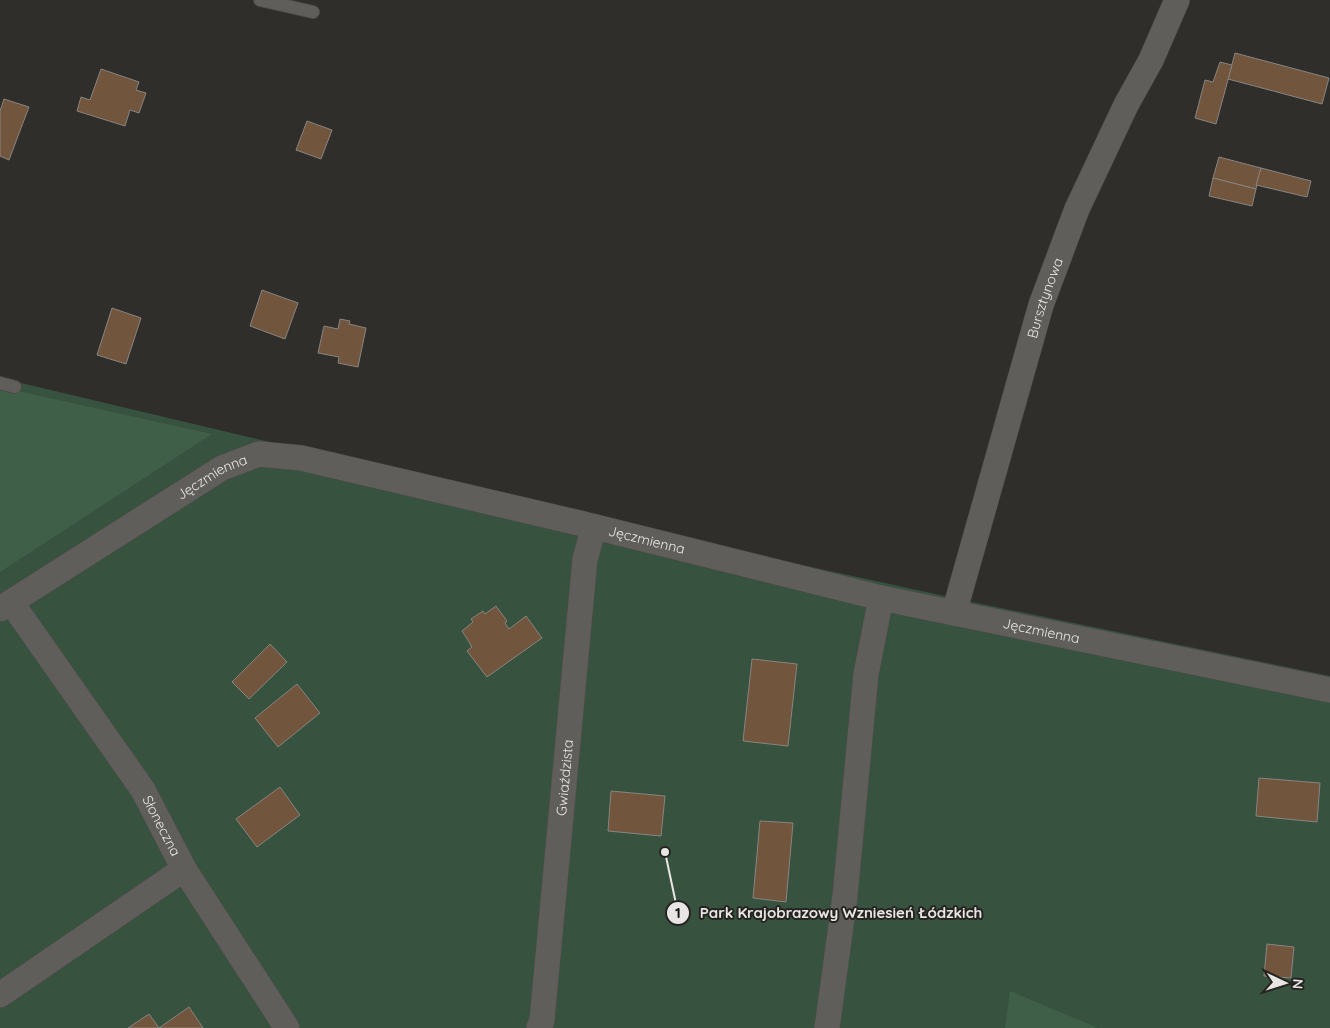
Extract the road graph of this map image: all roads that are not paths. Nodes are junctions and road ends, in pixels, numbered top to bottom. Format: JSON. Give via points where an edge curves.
{"nodes":[{"id":1,"x":260,"y":0,"type":"edge"},
{"id":2,"x":1177,"y":0,"type":"edge"},
{"id":3,"x":313,"y":12,"type":"dead end"},
{"id":4,"x":0,"y":383,"type":"edge"},
{"id":5,"x":15,"y":387,"type":"dead end"},
{"id":6,"x":594,"y":527,"type":"junction"},
{"id":7,"x":881,"y":598,"type":"junction"},
{"id":8,"x":5,"y":605,"type":"edge"},
{"id":9,"x":954,"y":613,"type":"junction"},
{"id":10,"x":1330,"y":690,"type":"edge"},
{"id":11,"x":184,"y":869,"type":"junction"},
{"id":12,"x":0,"y":995,"type":"edge"},
{"id":13,"x":287,"y":1028,"type":"edge"},
{"id":14,"x":539,"y":1028,"type":"edge"},
{"id":15,"x":827,"y":1028,"type":"edge"}],
"edges":[{"from":1,"to":3,"type":"lane"},
{"from":2,"to":9,"type":"street","name":"Bursztynowa","via":[[1151,60],[1076,209],[1044,296]]},
{"from":4,"to":5,"type":"lane"},
{"from":6,"to":7,"type":"street","name":"Jęczmienna"},
{"from":6,"to":8,"type":"street","name":"Jęczmienna","via":[[301,458],[259,454],[222,468]]},
{"from":6,"to":14,"type":"street","name":"Gwiaździsta","via":[[585,559]]},
{"from":7,"to":9,"type":"street","name":"Jęczmienna"},
{"from":7,"to":15,"type":"street","via":[[866,674],[845,896]]},
{"from":8,"to":11,"type":"street","name":"Słoneczna","via":[[143,790]]},
{"from":9,"to":10,"type":"street","name":"Jęczmienna"},
{"from":11,"to":12,"type":"street","name":"Słoneczna"},
{"from":11,"to":13,"type":"street"}]}
